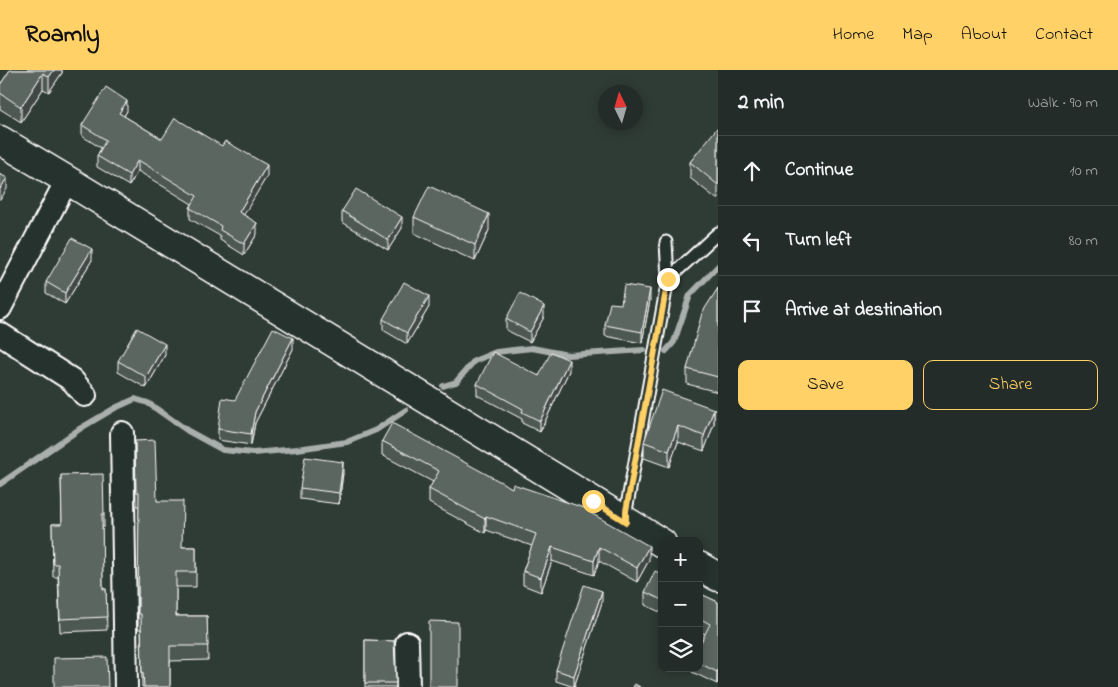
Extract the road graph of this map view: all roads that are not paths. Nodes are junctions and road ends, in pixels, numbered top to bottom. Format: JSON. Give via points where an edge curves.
{"nodes":[{"id":1,"x":0,"y":140,"type":"edge"},
{"id":2,"x":68,"y":180,"type":"junction"},
{"id":3,"x":718,"y":233,"type":"edge"},
{"id":4,"x":666,"y":242,"type":"dead end"},
{"id":5,"x":668,"y":279,"type":"junction"},
{"id":6,"x":0,"y":308,"type":"edge"},
{"id":7,"x":0,"y":334,"type":"edge"},
{"id":8,"x":85,"y":395,"type":"dead end"},
{"id":9,"x":122,"y":433,"type":"dead end"},
{"id":10,"x":626,"y":522,"type":"junction"},
{"id":11,"x":658,"y":541,"type":"edge"},
{"id":12,"x":703,"y":568,"type":"edge"},
{"id":13,"x":718,"y":577,"type":"edge"},
{"id":14,"x":407,"y":643,"type":"dead end"},
{"id":15,"x":126,"y":687,"type":"edge"},
{"id":16,"x":408,"y":687,"type":"edge"}],
"edges":[{"from":1,"to":2,"type":"main road"},
{"from":2,"to":6,"type":"street"},
{"from":2,"to":10,"type":"main road"},
{"from":3,"to":5,"type":"lane"},
{"from":4,"to":5,"type":"lane"},
{"from":5,"to":10,"type":"lane"},
{"from":7,"to":8,"type":"street","via":[[72,380]]},
{"from":9,"to":15,"type":"street"},
{"from":10,"to":11,"type":"main road"},
{"from":12,"to":13,"type":"main road"},
{"from":14,"to":16,"type":"street"}]}
